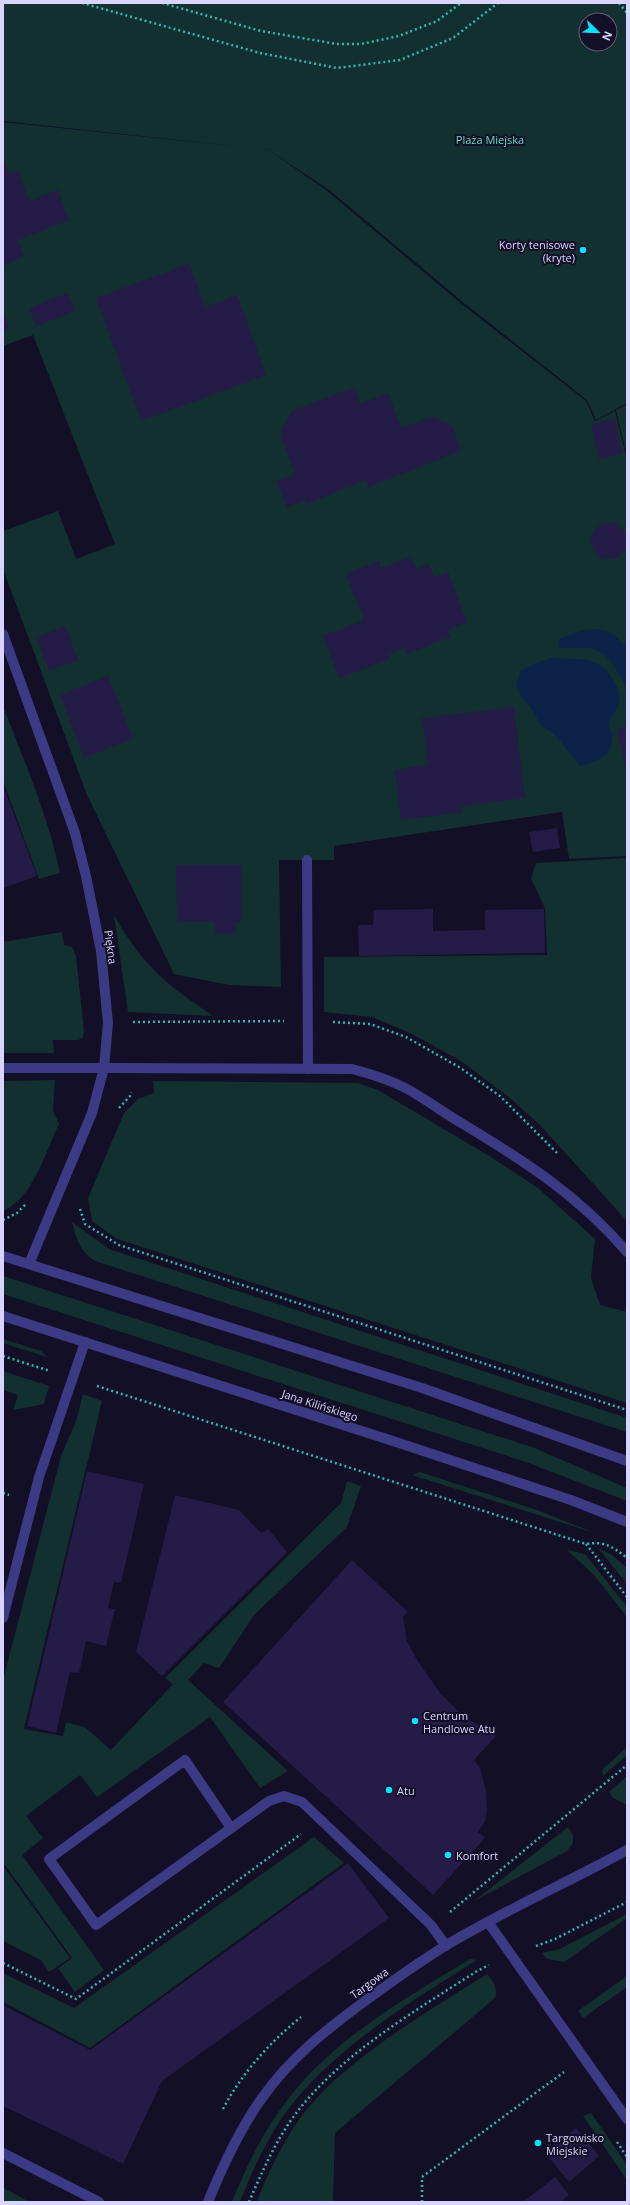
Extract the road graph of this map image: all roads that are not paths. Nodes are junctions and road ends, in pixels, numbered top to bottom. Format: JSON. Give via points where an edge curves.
{"nodes":[{"id":1,"x":3,"y":634,"type":"edge"},
{"id":2,"x":307,"y":860,"type":"dead end"},
{"id":3,"x":3,"y":1068,"type":"edge"},
{"id":4,"x":104,"y":1068,"type":"junction"},
{"id":5,"x":308,"y":1069,"type":"junction"},
{"id":6,"x":627,"y":1252,"type":"edge"},
{"id":7,"x":3,"y":1256,"type":"edge"},
{"id":8,"x":29,"y":1264,"type":"junction"},
{"id":9,"x":3,"y":1316,"type":"edge"},
{"id":10,"x":84,"y":1342,"type":"junction"},
{"id":11,"x":627,"y":1461,"type":"edge"},
{"id":12,"x":627,"y":1522,"type":"edge"},
{"id":13,"x":3,"y":1618,"type":"edge"},
{"id":14,"x":231,"y":1828,"type":"junction"},
{"id":15,"x":627,"y":1844,"type":"edge"},
{"id":16,"x":627,"y":1850,"type":"edge"},
{"id":17,"x":614,"y":1858,"type":"junction"},
{"id":18,"x":488,"y":1922,"type":"junction"},
{"id":19,"x":446,"y":1946,"type":"junction"},
{"id":20,"x":627,"y":2119,"type":"edge"},
{"id":21,"x":3,"y":2153,"type":"edge"},
{"id":22,"x":98,"y":2202,"type":"edge"},
{"id":23,"x":208,"y":2202,"type":"edge"}],
"edges":[{"from":1,"to":4,"type":"street","name":"Piękna","via":[[64,798],[86,876],[101,951],[108,1023]]},
{"from":2,"to":5,"type":"street"},
{"from":3,"to":4,"type":"street"},
{"from":4,"to":5,"type":"street"},
{"from":4,"to":8,"type":"street","name":"Piękna","via":[[92,1113]]},
{"from":5,"to":6,"type":"street","via":[[352,1069],[408,1089],[517,1156],[560,1187]]},
{"from":7,"to":8,"type":"street"},
{"from":8,"to":11,"type":"street","via":[[422,1388]]},
{"from":9,"to":10,"type":"street","name":"Jana Kilińskiego"},
{"from":10,"to":12,"type":"street","name":"Jana Kilińskiego","via":[[497,1475]]},
{"from":10,"to":13,"type":"street","via":[[39,1477]]},
{"from":14,"to":14,"type":"street","via":[[96,1925],[49,1859],[185,1760]]},
{"from":14,"to":19,"type":"street","via":[[269,1801],[284,1796],[302,1802],[431,1925]]},
{"from":15,"to":17,"type":"street","name":"Targowa"},
{"from":16,"to":17,"type":"street","name":"Targowa"},
{"from":17,"to":18,"type":"street","name":"Targowa"},
{"from":18,"to":19,"type":"street","name":"Targowa"},
{"from":18,"to":20,"type":"street"},
{"from":19,"to":23,"type":"street","name":"Targowa","via":[[334,2023],[286,2068],[262,2097],[241,2130]]},
{"from":21,"to":22,"type":"street"}]}
